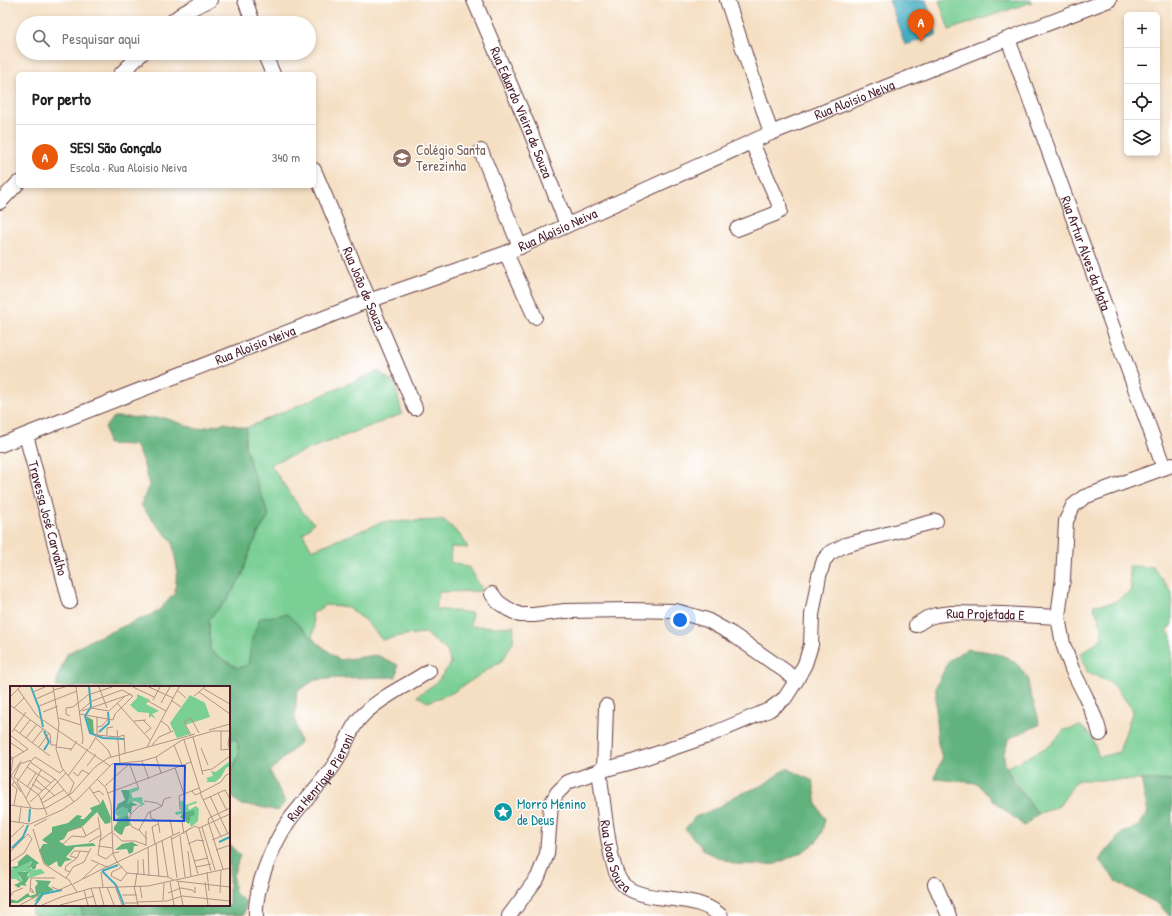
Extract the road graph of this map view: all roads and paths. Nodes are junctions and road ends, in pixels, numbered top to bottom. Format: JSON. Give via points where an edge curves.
{"nodes":[{"id":1,"x":210,"y":0,"type":"edge"},
{"id":2,"x":245,"y":0,"type":"edge"},
{"id":3,"x":474,"y":0,"type":"edge"},
{"id":4,"x":727,"y":0,"type":"edge"},
{"id":5,"x":1109,"y":0,"type":"edge"},
{"id":6,"x":180,"y":16,"type":"edge"},
{"id":7,"x":251,"y":16,"type":"edge"},
{"id":8,"x":1008,"y":39,"type":"junction"},
{"id":9,"x":135,"y":60,"type":"edge"},
{"id":10,"x":267,"y":60,"type":"edge"},
{"id":11,"x":123,"y":72,"type":"edge"},
{"id":12,"x":272,"y":72,"type":"edge"},
{"id":13,"x":772,"y":133,"type":"junction"},
{"id":14,"x":752,"y":143,"type":"junction"},
{"id":15,"x":481,"y":151,"type":"dead end"},
{"id":16,"x":316,"y":175,"type":"edge"},
{"id":17,"x":16,"y":185,"type":"edge"},
{"id":18,"x":0,"y":202,"type":"edge"},
{"id":19,"x":567,"y":225,"type":"junction"},
{"id":20,"x":737,"y":229,"type":"dead end"},
{"id":21,"x":520,"y":247,"type":"junction"},
{"id":22,"x":506,"y":253,"type":"junction"},
{"id":23,"x":370,"y":301,"type":"junction"},
{"id":24,"x":535,"y":317,"type":"dead end"},
{"id":25,"x":415,"y":408,"type":"dead end"},
{"id":26,"x":26,"y":435,"type":"junction"},
{"id":27,"x":0,"y":445,"type":"edge"},
{"id":28,"x":1168,"y":467,"type":"edge"},
{"id":29,"x":936,"y":521,"type":"dead end"},
{"id":30,"x":492,"y":594,"type":"dead end"},
{"id":31,"x":70,"y":602,"type":"dead end"},
{"id":32,"x":1058,"y":617,"type":"junction"},
{"id":33,"x":916,"y":625,"type":"dead end"},
{"id":34,"x":429,"y":671,"type":"dead end"},
{"id":35,"x":796,"y":681,"type":"junction"},
{"id":36,"x":606,"y":706,"type":"dead end"},
{"id":37,"x":1100,"y":734,"type":"dead end"},
{"id":38,"x":602,"y":770,"type":"junction"},
{"id":39,"x":935,"y":884,"type":"dead end"},
{"id":40,"x":256,"y":916,"type":"edge"},
{"id":41,"x":509,"y":916,"type":"edge"},
{"id":42,"x":721,"y":916,"type":"edge"},
{"id":43,"x":949,"y":916,"type":"edge"}],
"edges":[{"from":1,"to":6,"type":"street"},
{"from":2,"to":7,"type":"street"},
{"from":3,"to":19,"type":"street","name":"Rua Eduardo Vieira de Souza"},
{"from":4,"to":13,"type":"street"},
{"from":5,"to":8,"type":"street","name":"Rua Aloisio Neiva"},
{"from":8,"to":13,"type":"street","name":"Rua Aloisio Neiva"},
{"from":8,"to":28,"type":"street","name":"Rua Artur Alves da Mota"},
{"from":9,"to":11,"type":"street"},
{"from":10,"to":12,"type":"street"},
{"from":13,"to":14,"type":"street","name":"Rua Aloisio Neiva"},
{"from":14,"to":19,"type":"street","name":"Rua Aloisio Neiva"},
{"from":14,"to":20,"type":"street","via":[[780,211]]},
{"from":15,"to":21,"type":"street"},
{"from":16,"to":23,"type":"street","name":"Rua João de Souza"},
{"from":17,"to":18,"type":"street"},
{"from":19,"to":21,"type":"street","name":"Rua Aloisio Neiva"},
{"from":21,"to":22,"type":"street","name":"Rua Aloisio Neiva"},
{"from":22,"to":23,"type":"street","name":"Rua Aloisio Neiva"},
{"from":22,"to":24,"type":"street"},
{"from":23,"to":25,"type":"street","name":"Rua João de Souza"},
{"from":23,"to":26,"type":"street","name":"Rua Aloisio Neiva"},
{"from":26,"to":27,"type":"street","name":"Rua Aloisio Neiva"},
{"from":26,"to":31,"type":"street","name":"Travessa José Carvalho"},
{"from":28,"to":32,"type":"street","via":[[1084,498],[1073,506],[1066,521]]},
{"from":29,"to":35,"type":"street","via":[[845,545],[830,553],[824,560],[819,576],[812,615],[811,646]]},
{"from":30,"to":35,"type":"street","via":[[498,602],[520,615],[565,611],[676,611],[707,620],[738,638]]},
{"from":32,"to":33,"type":"street","name":"Rua Projetada E","via":[[952,613],[936,615]]},
{"from":32,"to":37,"type":"street","via":[[1063,644]]},
{"from":34,"to":40,"type":"street","name":"Rua Henrique Pieroni","via":[[375,704],[355,724],[337,760],[288,822],[275,846],[262,877],[255,908]]},
{"from":35,"to":38,"type":"street","via":[[784,698],[769,710],[705,737]]},
{"from":36,"to":38,"type":"street","name":"Rua Joao Souza"},
{"from":38,"to":41,"type":"street","via":[[568,782],[557,793],[551,804],[547,854],[538,877]]},
{"from":38,"to":42,"type":"street","name":"Rua Joao Souza","via":[[610,850],[615,870],[622,883],[637,893],[695,902]]},
{"from":39,"to":43,"type":"street"}]}
